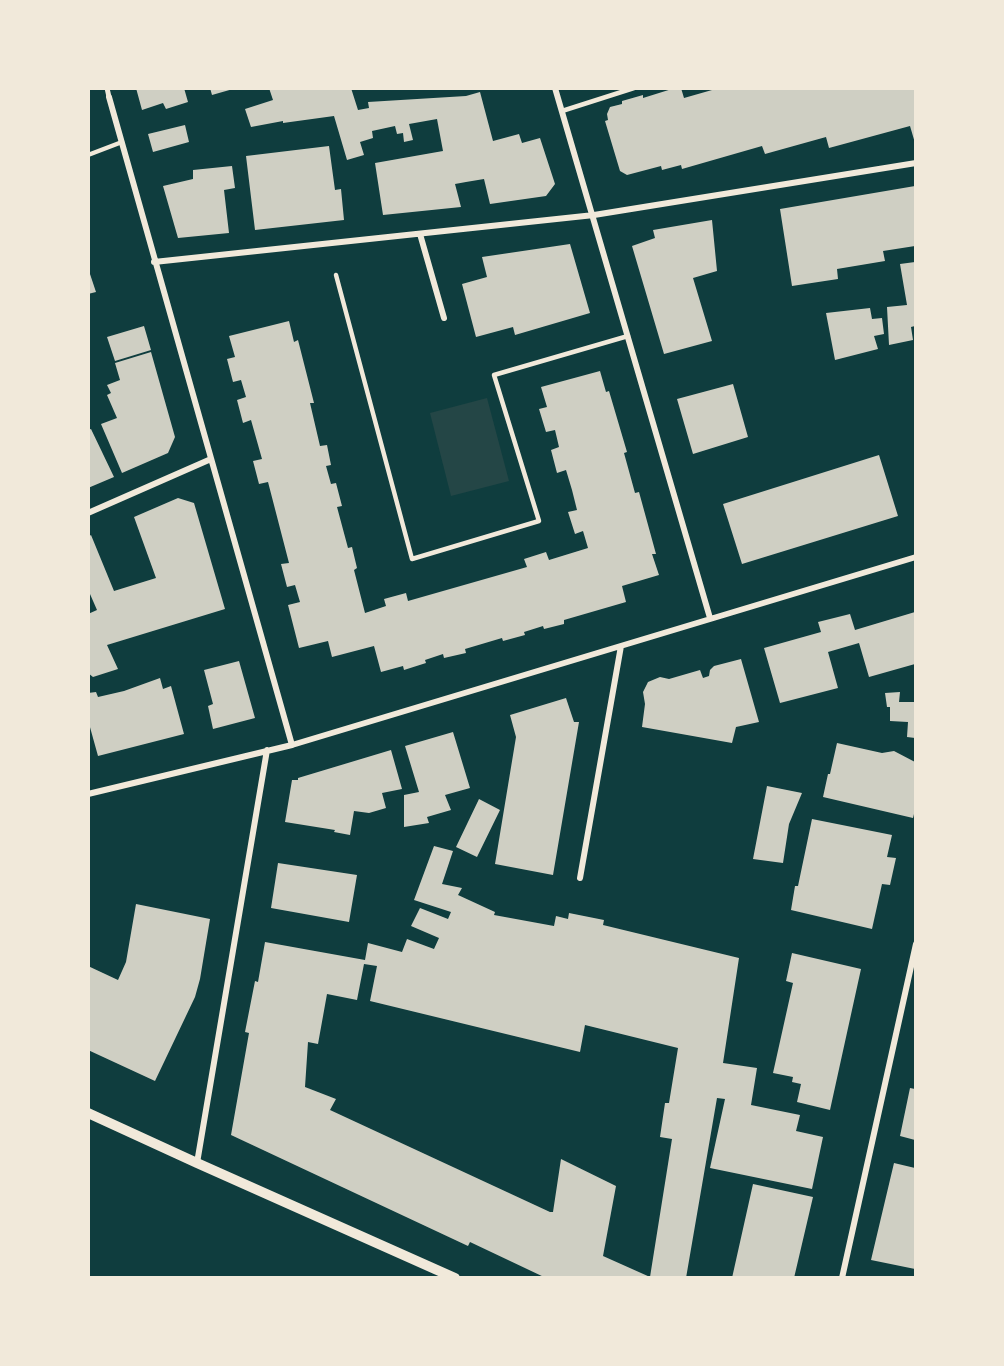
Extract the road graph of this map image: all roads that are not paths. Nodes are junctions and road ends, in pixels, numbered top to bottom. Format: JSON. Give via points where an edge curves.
{"nodes":[{"id":1,"x":107,"y":88,"type":"edge"},
{"id":2,"x":555,"y":88,"type":"edge"},
{"id":3,"x":634,"y":88,"type":"edge"},
{"id":4,"x":109,"y":97,"type":"joint"},
{"id":5,"x":562,"y":111,"type":"junction"},
{"id":6,"x":122,"y":142,"type":"junction"},
{"id":7,"x":88,"y":155,"type":"edge"},
{"id":8,"x":915,"y":163,"type":"edge"},
{"id":9,"x":594,"y":214,"type":"junction"},
{"id":10,"x":420,"y":234,"type":"junction"},
{"id":11,"x":154,"y":262,"type":"junction"},
{"id":12,"x":336,"y":275,"type":"dead end"},
{"id":13,"x":444,"y":318,"type":"dead end"},
{"id":14,"x":628,"y":336,"type":"junction"},
{"id":15,"x":211,"y":459,"type":"junction"},
{"id":16,"x":88,"y":513,"type":"edge"},
{"id":17,"x":915,"y":557,"type":"edge"},
{"id":18,"x":710,"y":618,"type":"junction"},
{"id":19,"x":621,"y":646,"type":"junction"},
{"id":20,"x":292,"y":745,"type":"junction"},
{"id":21,"x":267,"y":750,"type":"junction"},
{"id":22,"x":88,"y":794,"type":"edge"},
{"id":23,"x":580,"y":878,"type":"dead end"},
{"id":24,"x":915,"y":944,"type":"edge"},
{"id":25,"x":88,"y":1113,"type":"edge"},
{"id":26,"x":197,"y":1163,"type":"junction"},
{"id":27,"x":455,"y":1278,"type":"edge"},
{"id":28,"x":842,"y":1278,"type":"edge"}],
"edges":[{"from":1,"to":4,"type":"street"},
{"from":2,"to":5,"type":"street"},
{"from":3,"to":5,"type":"lane"},
{"from":4,"to":6,"type":"street"},
{"from":5,"to":9,"type":"street"},
{"from":6,"to":7,"type":"lane"},
{"from":6,"to":11,"type":"street"},
{"from":8,"to":9,"type":"street"},
{"from":9,"to":10,"type":"street"},
{"from":9,"to":14,"type":"street"},
{"from":10,"to":11,"type":"street"},
{"from":10,"to":13,"type":"street"},
{"from":11,"to":15,"type":"street"},
{"from":12,"to":14,"type":"lane","via":[[412,559],[539,521],[494,375]]},
{"from":14,"to":18,"type":"street"},
{"from":15,"to":16,"type":"street"},
{"from":15,"to":20,"type":"street"},
{"from":17,"to":18,"type":"street"},
{"from":18,"to":19,"type":"street"},
{"from":19,"to":20,"type":"street"},
{"from":19,"to":23,"type":"street"},
{"from":20,"to":21,"type":"street"},
{"from":21,"to":22,"type":"street"},
{"from":21,"to":26,"type":"street"},
{"from":24,"to":28,"type":"street"},
{"from":25,"to":26,"type":"street"},
{"from":26,"to":27,"type":"street"}]}
